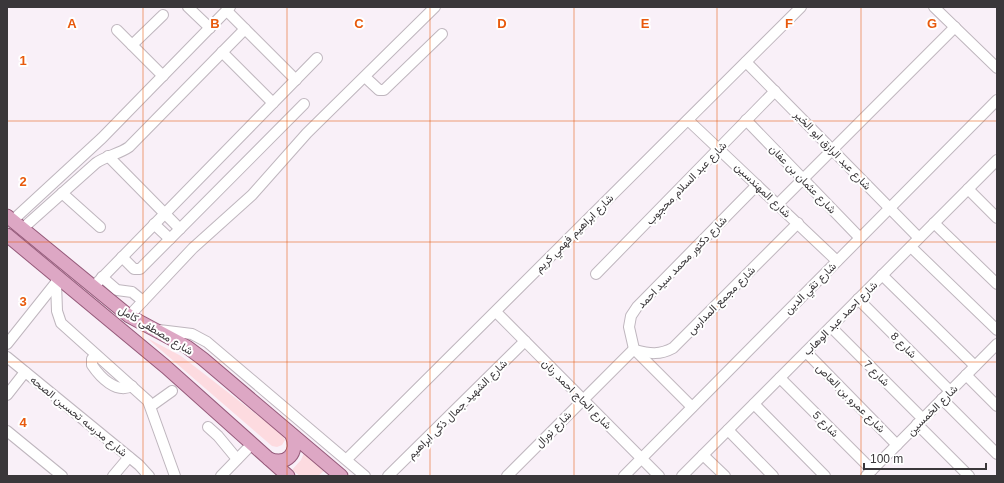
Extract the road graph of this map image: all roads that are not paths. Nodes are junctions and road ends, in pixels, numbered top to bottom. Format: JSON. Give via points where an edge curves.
{"nodes":[{"id":1,"x":188,"y":7,"type":"edge"},
{"id":2,"x":435,"y":7,"type":"edge"},
{"id":3,"x":801,"y":7,"type":"edge"},
{"id":4,"x":934,"y":7,"type":"edge"},
{"id":5,"x":228,"y":9,"type":"edge"},
{"id":6,"x":162,"y":15,"type":"dead end"},
{"id":7,"x":955,"y":27,"type":"junction"},
{"id":8,"x":210,"y":28,"type":"junction"},
{"id":9,"x":245,"y":29,"type":"junction"},
{"id":10,"x":116,"y":30,"type":"dead end"},
{"id":11,"x":442,"y":34,"type":"dead end"},
{"id":12,"x":132,"y":45,"type":"junction"},
{"id":13,"x":222,"y":52,"type":"junction"},
{"id":14,"x":317,"y":58,"type":"dead end"},
{"id":15,"x":746,"y":62,"type":"junction"},
{"id":16,"x":997,"y":68,"type":"edge"},
{"id":17,"x":163,"y":76,"type":"junction"},
{"id":18,"x":365,"y":76,"type":"junction"},
{"id":19,"x":296,"y":80,"type":"junction"},
{"id":20,"x":775,"y":91,"type":"junction"},
{"id":21,"x":997,"y":100,"type":"edge"},
{"id":22,"x":272,"y":104,"type":"junction"},
{"id":23,"x":304,"y":104,"type":"dead end"},
{"id":24,"x":688,"y":120,"type":"junction"},
{"id":25,"x":746,"y":120,"type":"junction"},
{"id":26,"x":719,"y":148,"type":"junction"},
{"id":27,"x":832,"y":150,"type":"junction"},
{"id":28,"x":108,"y":156,"type":"junction"},
{"id":29,"x":997,"y":160,"type":"edge"},
{"id":30,"x":803,"y":179,"type":"junction"},
{"id":31,"x":757,"y":185,"type":"junction"},
{"id":32,"x":968,"y":189,"type":"junction"},
{"id":33,"x":62,"y":193,"type":"junction"},
{"id":34,"x":778,"y":204,"type":"junction"},
{"id":35,"x":889,"y":208,"type":"junction"},
{"id":36,"x":165,"y":213,"type":"junction"},
{"id":37,"x":997,"y":218,"type":"edge"},
{"id":38,"x":14,"y":222,"type":"edge"},
{"id":39,"x":798,"y":223,"type":"junction"},
{"id":40,"x":934,"y":223,"type":"junction"},
{"id":41,"x":154,"y":224,"type":"junction"},
{"id":42,"x":100,"y":226,"type":"dead end"},
{"id":43,"x":180,"y":229,"type":"junction"},
{"id":44,"x":7,"y":235,"type":"edge"},
{"id":45,"x":860,"y":238,"type":"junction"},
{"id":46,"x":919,"y":238,"type":"junction"},
{"id":47,"x":170,"y":239,"type":"junction"},
{"id":48,"x":911,"y":247,"type":"junction"},
{"id":49,"x":122,"y":257,"type":"junction"},
{"id":50,"x":837,"y":261,"type":"junction"},
{"id":51,"x":596,"y":274,"type":"dead end"},
{"id":52,"x":882,"y":275,"type":"junction"},
{"id":53,"x":58,"y":281,"type":"junction"},
{"id":54,"x":97,"y":282,"type":"junction"},
{"id":55,"x":997,"y":284,"type":"edge"},
{"id":56,"x":858,"y":300,"type":"junction"},
{"id":57,"x":143,"y":301,"type":"junction"},
{"id":58,"x":496,"y":312,"type":"junction"},
{"id":59,"x":129,"y":316,"type":"junction"},
{"id":60,"x":831,"y":327,"type":"junction"},
{"id":61,"x":154,"y":330,"type":"junction"},
{"id":62,"x":997,"y":330,"type":"edge"},
{"id":63,"x":525,"y":341,"type":"junction"},
{"id":64,"x":7,"y":344,"type":"edge"},
{"id":65,"x":997,"y":344,"type":"edge"},
{"id":66,"x":634,"y":349,"type":"junction"},
{"id":67,"x":806,"y":352,"type":"junction"},
{"id":68,"x":7,"y":357,"type":"edge"},
{"id":69,"x":975,"y":366,"type":"junction"},
{"id":70,"x":25,"y":372,"type":"junction"},
{"id":71,"x":966,"y":375,"type":"junction"},
{"id":72,"x":780,"y":378,"type":"junction"},
{"id":73,"x":172,"y":391,"type":"dead end"},
{"id":74,"x":950,"y":391,"type":"junction"},
{"id":75,"x":7,"y":395,"type":"edge"},
{"id":76,"x":942,"y":399,"type":"junction"},
{"id":77,"x":583,"y":400,"type":"junction"},
{"id":78,"x":754,"y":404,"type":"junction"},
{"id":79,"x":151,"y":406,"type":"junction"},
{"id":80,"x":997,"y":406,"type":"edge"},
{"id":81,"x":692,"y":407,"type":"junction"},
{"id":82,"x":920,"y":421,"type":"junction"},
{"id":83,"x":208,"y":427,"type":"dead end"},
{"id":84,"x":728,"y":430,"type":"junction"},
{"id":85,"x":7,"y":431,"type":"edge"},
{"id":86,"x":292,"y":436,"type":"junction"},
{"id":87,"x":252,"y":444,"type":"junction"},
{"id":88,"x":897,"y":444,"type":"junction"},
{"id":89,"x":997,"y":454,"type":"edge"},
{"id":90,"x":703,"y":455,"type":"junction"},
{"id":91,"x":129,"y":457,"type":"junction"},
{"id":92,"x":237,"y":459,"type":"junction"},
{"id":93,"x":269,"y":459,"type":"junction"},
{"id":94,"x":347,"y":459,"type":"junction"},
{"id":95,"x":641,"y":459,"type":"junction"},
{"id":96,"x":869,"y":473,"type":"edge"},
{"id":97,"x":62,"y":476,"type":"edge"},
{"id":98,"x":113,"y":476,"type":"edge"},
{"id":99,"x":149,"y":476,"type":"edge"},
{"id":100,"x":175,"y":476,"type":"edge"},
{"id":101,"x":221,"y":476,"type":"edge"},
{"id":102,"x":288,"y":476,"type":"edge"},
{"id":103,"x":341,"y":476,"type":"edge"},
{"id":104,"x":366,"y":476,"type":"edge"},
{"id":105,"x":388,"y":476,"type":"edge"},
{"id":106,"x":507,"y":476,"type":"edge"},
{"id":107,"x":624,"y":476,"type":"edge"},
{"id":108,"x":659,"y":476,"type":"edge"},
{"id":109,"x":682,"y":476,"type":"edge"},
{"id":110,"x":724,"y":476,"type":"edge"},
{"id":111,"x":773,"y":476,"type":"edge"},
{"id":112,"x":825,"y":476,"type":"edge"},
{"id":113,"x":969,"y":476,"type":"edge"}],
"edges":[{"from":1,"to":8,"type":"street"},
{"from":2,"to":18,"type":"street"},
{"from":3,"to":15,"type":"street","name":"شارع ابراهيم فهمي كريم"},
{"from":4,"to":7,"type":"street"},
{"from":5,"to":8,"type":"street"},
{"from":5,"to":9,"type":"street"},
{"from":6,"to":12,"type":"street"},
{"from":7,"to":16,"type":"street"},
{"from":7,"to":27,"type":"street"},
{"from":8,"to":17,"type":"street"},
{"from":9,"to":13,"type":"street"},
{"from":9,"to":19,"type":"street"},
{"from":10,"to":12,"type":"street"},
{"from":11,"to":18,"type":"street","via":[[384,90],[379,90]]},
{"from":12,"to":17,"type":"street"},
{"from":13,"to":22,"type":"street"},
{"from":13,"to":28,"type":"street","via":[[129,147]]},
{"from":14,"to":19,"type":"street"},
{"from":15,"to":20,"type":"street","name":"شارع عبد الرازق ابو الخير"},
{"from":15,"to":24,"type":"street","name":"شارع ابراهيم فهمي كريم"},
{"from":17,"to":38,"type":"street"},
{"from":18,"to":57,"type":"street","via":[[307,133],[252,194],[193,248]]},
{"from":19,"to":22,"type":"street"},
{"from":20,"to":25,"type":"street","name":"شارع عبد السلام محجوب"},
{"from":20,"to":27,"type":"street","name":"شارع عبد الرازق ابو الخير"},
{"from":21,"to":35,"type":"street","name":"شارع تقي الدين"},
{"from":22,"to":36,"type":"street"},
{"from":23,"to":43,"type":"street"},
{"from":24,"to":26,"type":"street","name":"شارع المهندسين"},
{"from":24,"to":58,"type":"street","name":"شارع ابراهيم فهمي كريم"},
{"from":25,"to":26,"type":"street","name":"شارع عبد السلام محجوب"},
{"from":25,"to":30,"type":"street","name":"شارع عثمان بن عفان"},
{"from":26,"to":31,"type":"street","name":"شارع المهندسين"},
{"from":26,"to":51,"type":"street","name":"شارع عبد السلام محجوب"},
{"from":27,"to":30,"type":"street"},
{"from":27,"to":35,"type":"street","name":"شارع عبد الرازق ابو الخير"},
{"from":28,"to":33,"type":"street","via":[[96,163]]},
{"from":28,"to":36,"type":"street"},
{"from":29,"to":32,"type":"street","name":"شارع احمد عبد الوهاب"},
{"from":30,"to":34,"type":"street"},
{"from":30,"to":45,"type":"street","name":"شارع عثمان بن عفان"},
{"from":31,"to":34,"type":"street","name":"شارع المهندسين"},
{"from":31,"to":66,"type":"street","name":"شارع دكتور محمد سيد احمد","via":[[637,307],[631,316],[629,327]]},
{"from":32,"to":37,"type":"street"},
{"from":32,"to":40,"type":"street","name":"شارع احمد عبد الوهاب"},
{"from":33,"to":38,"type":"street"},
{"from":33,"to":42,"type":"street"},
{"from":34,"to":39,"type":"street","name":"شارع المهندسين"},
{"from":35,"to":45,"type":"street","name":"شارع تقي الدين"},
{"from":35,"to":46,"type":"street","name":"شارع عبد الرازق ابو الخير"},
{"from":36,"to":41,"type":"street"},
{"from":36,"to":43,"type":"street"},
{"from":38,"to":54,"type":"main road","name":"شارع مصطفى كامل"},
{"from":39,"to":50,"type":"street","name":"شارع المهندسين"},
{"from":39,"to":66,"type":"street","name":"شارع مجمع المدارس","via":[[673,348],[664,353],[654,354]]},
{"from":40,"to":46,"type":"street","name":"شارع احمد عبد الوهاب"},
{"from":40,"to":55,"type":"street"},
{"from":41,"to":47,"type":"street"},
{"from":41,"to":49,"type":"street"},
{"from":43,"to":47,"type":"street"},
{"from":44,"to":53,"type":"main road","name":"شارع مصطفى كامل"},
{"from":45,"to":50,"type":"street","name":"شارع تقي الدين"},
{"from":46,"to":48,"type":"street","name":"شارع احمد عبد الوهاب"},
{"from":47,"to":49,"type":"street","via":[[140,269],[134,269]]},
{"from":48,"to":52,"type":"street","name":"شارع احمد عبد الوهاب"},
{"from":48,"to":62,"type":"street"},
{"from":49,"to":54,"type":"street"},
{"from":50,"to":81,"type":"street","name":"شارع تقي الدين"},
{"from":52,"to":56,"type":"street","name":"شارع احمد عبد الوهاب"},
{"from":52,"to":69,"type":"street"},
{"from":53,"to":64,"type":"street"},
{"from":53,"to":79,"type":"street","via":[[57,311],[61,324]]},
{"from":53,"to":87,"type":"main road","name":"شارع مصطفى كامل","via":[[166,367]]},
{"from":54,"to":57,"type":"street","via":[[117,290],[132,292]]},
{"from":54,"to":59,"type":"main road","name":"شارع مصطفى كامل"},
{"from":56,"to":60,"type":"street","name":"شارع احمد عبد الوهاب"},
{"from":56,"to":74,"type":"street","name":"شارع 8"},
{"from":57,"to":59,"type":"street"},
{"from":58,"to":63,"type":"street","name":"شارع الحاج احمد رنان"},
{"from":58,"to":94,"type":"street","name":"شارع ابراهيم فهمي كريم"},
{"from":59,"to":61,"type":"main road","name":"شارع مصطفى كامل"},
{"from":60,"to":67,"type":"street","name":"شارع احمد عبد الوهاب"},
{"from":60,"to":82,"type":"street","name":"شارع 7"},
{"from":61,"to":86,"type":"main road","name":"شارع مصطفى كامل","via":[[187,347],[203,359]]},
{"from":61,"to":94,"type":"street","via":[[192,334],[208,342]]},
{"from":63,"to":77,"type":"street","name":"شارع الحاج احمد رنان"},
{"from":63,"to":105,"type":"street","name":"شارع الشهيد جمال ذكى ابراهيم"},
{"from":65,"to":69,"type":"street","name":"شارع الخمسين"},
{"from":66,"to":77,"type":"street","name":"شارع نورال"},
{"from":66,"to":81,"type":"street"},
{"from":67,"to":72,"type":"street","name":"شارع احمد عبد الوهاب"},
{"from":67,"to":88,"type":"street","name":"شارع عمرو بن العاص"},
{"from":68,"to":70,"type":"street","name":"شارع مدرسه تحسين الصحه"},
{"from":69,"to":71,"type":"street","name":"شارع الخمسين"},
{"from":70,"to":75,"type":"street"},
{"from":70,"to":91,"type":"street","name":"شارع مدرسه تحسين الصحه"},
{"from":71,"to":74,"type":"street","name":"شارع الخمسين"},
{"from":71,"to":80,"type":"street"},
{"from":72,"to":78,"type":"street","name":"شارع احمد عبد الوهاب"},
{"from":72,"to":96,"type":"street","name":"شارع 5"},
{"from":73,"to":79,"type":"street"},
{"from":74,"to":76,"type":"street","name":"شارع الخمسين"},
{"from":76,"to":82,"type":"street","name":"شارع الخمسين"},
{"from":76,"to":89,"type":"street"},
{"from":77,"to":95,"type":"street","name":"شارع الحاج احمد رنان"},
{"from":77,"to":106,"type":"street","name":"شارع نورال"},
{"from":78,"to":84,"type":"street","name":"شارع احمد عبد الوهاب"},
{"from":78,"to":112,"type":"street"},
{"from":79,"to":100,"type":"street"},
{"from":81,"to":95,"type":"street","name":"شارع تقي الدين"},
{"from":82,"to":88,"type":"street","name":"شارع الخمسين"},
{"from":82,"to":113,"type":"street","name":"شارع 7"},
{"from":83,"to":92,"type":"street"},
{"from":84,"to":90,"type":"street","name":"شارع احمد عبد الوهاب"},
{"from":84,"to":111,"type":"street"},
{"from":85,"to":97,"type":"street"},
{"from":86,"to":93,"type":"main road","via":[[295,443],[290,457],[276,462]]},
{"from":86,"to":103,"type":"main road","name":"شارع مصطفى كامل"},
{"from":87,"to":92,"type":"street"},
{"from":87,"to":93,"type":"main road","name":"شارع مصطفى كامل"},
{"from":88,"to":96,"type":"street","name":"شارع الخمسين"},
{"from":90,"to":109,"type":"street","name":"شارع احمد عبد الوهاب"},
{"from":90,"to":110,"type":"street"},
{"from":91,"to":98,"type":"street"},
{"from":91,"to":99,"type":"street","name":"شارع مدرسه تحسين الصحه"},
{"from":92,"to":101,"type":"street"},
{"from":93,"to":102,"type":"main road","name":"شارع مصطفى كامل"},
{"from":94,"to":104,"type":"street"},
{"from":95,"to":107,"type":"street","name":"شارع تقي الدين"},
{"from":95,"to":108,"type":"street","name":"شارع الحاج احمد رنان"}]}
